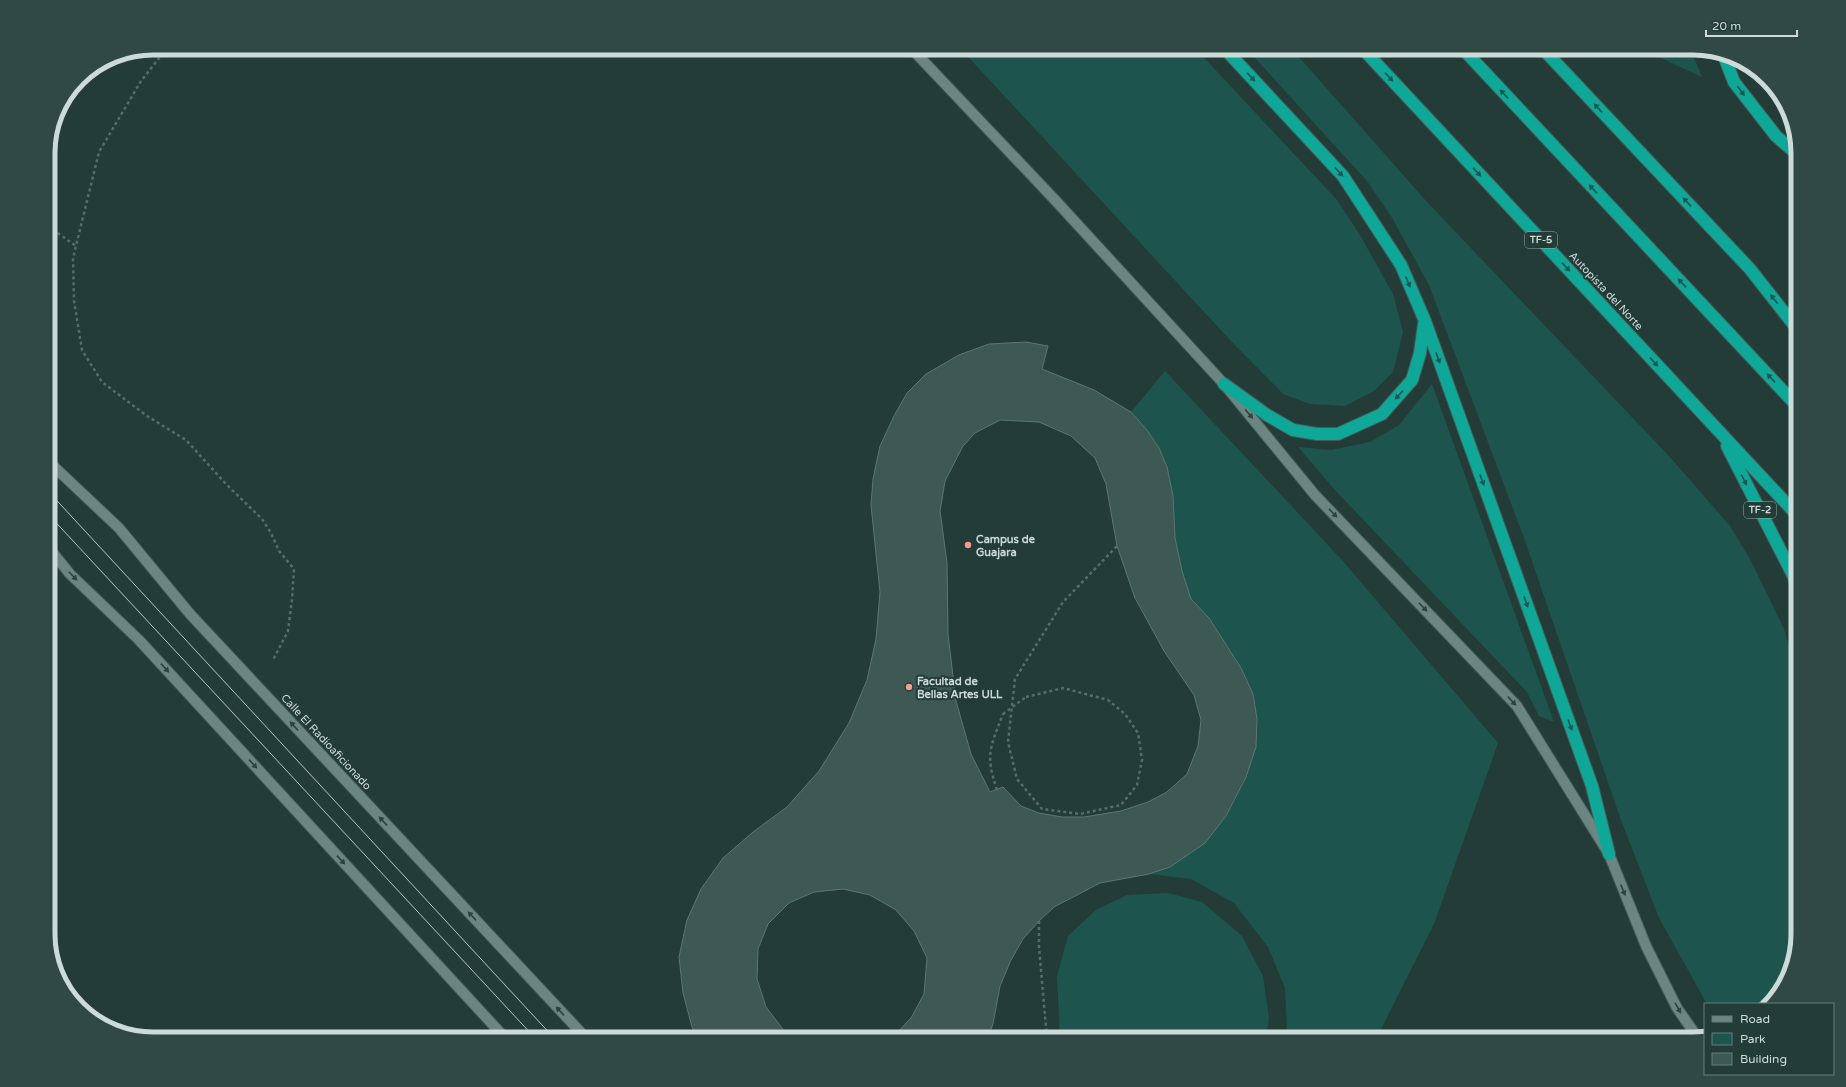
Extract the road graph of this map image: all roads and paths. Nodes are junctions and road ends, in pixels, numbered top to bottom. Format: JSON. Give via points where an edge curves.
{"nodes":[{"id":1,"x":162,"y":55,"type":"edge"},
{"id":2,"x":918,"y":55,"type":"edge"},
{"id":3,"x":1231,"y":55,"type":"edge"},
{"id":4,"x":1369,"y":55,"type":"edge"},
{"id":5,"x":1469,"y":55,"type":"edge"},
{"id":6,"x":1549,"y":55,"type":"edge"},
{"id":7,"x":1726,"y":60,"type":"edge"},
{"id":8,"x":1791,"y":149,"type":"edge"},
{"id":9,"x":55,"y":231,"type":"edge"},
{"id":10,"x":76,"y":246,"type":"junction"},
{"id":11,"x":1425,"y":321,"type":"junction"},
{"id":12,"x":1791,"y":321,"type":"edge"},
{"id":13,"x":1224,"y":384,"type":"junction"},
{"id":14,"x":1791,"y":400,"type":"edge"},
{"id":15,"x":1720,"y":433,"type":"junction"},
{"id":16,"x":55,"y":468,"type":"edge"},
{"id":17,"x":1791,"y":509,"type":"edge"},
{"id":18,"x":1117,"y":546,"type":"dead end"},
{"id":19,"x":55,"y":556,"type":"edge"},
{"id":20,"x":1791,"y":571,"type":"edge"},
{"id":21,"x":273,"y":660,"type":"dead end"},
{"id":22,"x":997,"y":790,"type":"dead end"},
{"id":23,"x":1609,"y":854,"type":"junction"},
{"id":24,"x":1039,"y":921,"type":"dead end"},
{"id":25,"x":500,"y":1032,"type":"edge"},
{"id":26,"x":580,"y":1032,"type":"edge"},
{"id":27,"x":1046,"y":1032,"type":"edge"},
{"id":28,"x":1694,"y":1032,"type":"edge"}],
"edges":[{"from":1,"to":10,"type":"path","via":[[142,81],[99,152]]},
{"from":2,"to":13,"type":"street"},
{"from":3,"to":11,"type":"highway","one_way":true,"via":[[1343,176],[1401,265]]},
{"from":4,"to":15,"type":"highway","name":"Autopista del Norte","number":"TF-5","one_way":true},
{"from":14,"to":5,"type":"highway","one_way":true},
{"from":12,"to":6,"type":"highway","one_way":true,"via":[[1750,269]]},
{"from":7,"to":8,"type":"highway","one_way":true,"via":[[1734,82],[1776,136]]},
{"from":9,"to":10,"type":"path"},
{"from":10,"to":21,"type":"path","via":[[73,258],[74,301],[82,350],[102,382],[147,416],[186,440],[262,519],[279,551],[294,569],[288,631]]},
{"from":11,"to":13,"type":"highway","one_way":true,"via":[[1420,353],[1412,380],[1382,414],[1338,434],[1293,430]]},
{"from":11,"to":23,"type":"highway","one_way":true,"via":[[1592,786]]},
{"from":13,"to":23,"type":"street","one_way":true,"via":[[1315,494],[1517,706]]},
{"from":15,"to":17,"type":"highway","name":"Autopista del Norte","number":"TF-5"},
{"from":15,"to":20,"type":"highway","number":"TF-2","one_way":true},
{"from":26,"to":16,"type":"street","name":"Calle El Radioaficionado","one_way":true,"via":[[190,614],[119,528]]},
{"from":18,"to":22,"type":"path","bridge":true,"via":[[1062,602],[1015,679],[1008,742],[1017,779],[1042,809],[1080,814],[1121,805],[1137,785],[1142,760],[1138,733],[1125,714],[1108,700],[1063,688],[1026,697],[1003,714],[989,749],[990,769]]},
{"from":19,"to":25,"type":"street","one_way":true,"via":[[70,574],[139,640]]},
{"from":23,"to":28,"type":"street","one_way":true,"via":[[1646,946],[1677,1008]]},
{"from":24,"to":27,"type":"path"}]}
